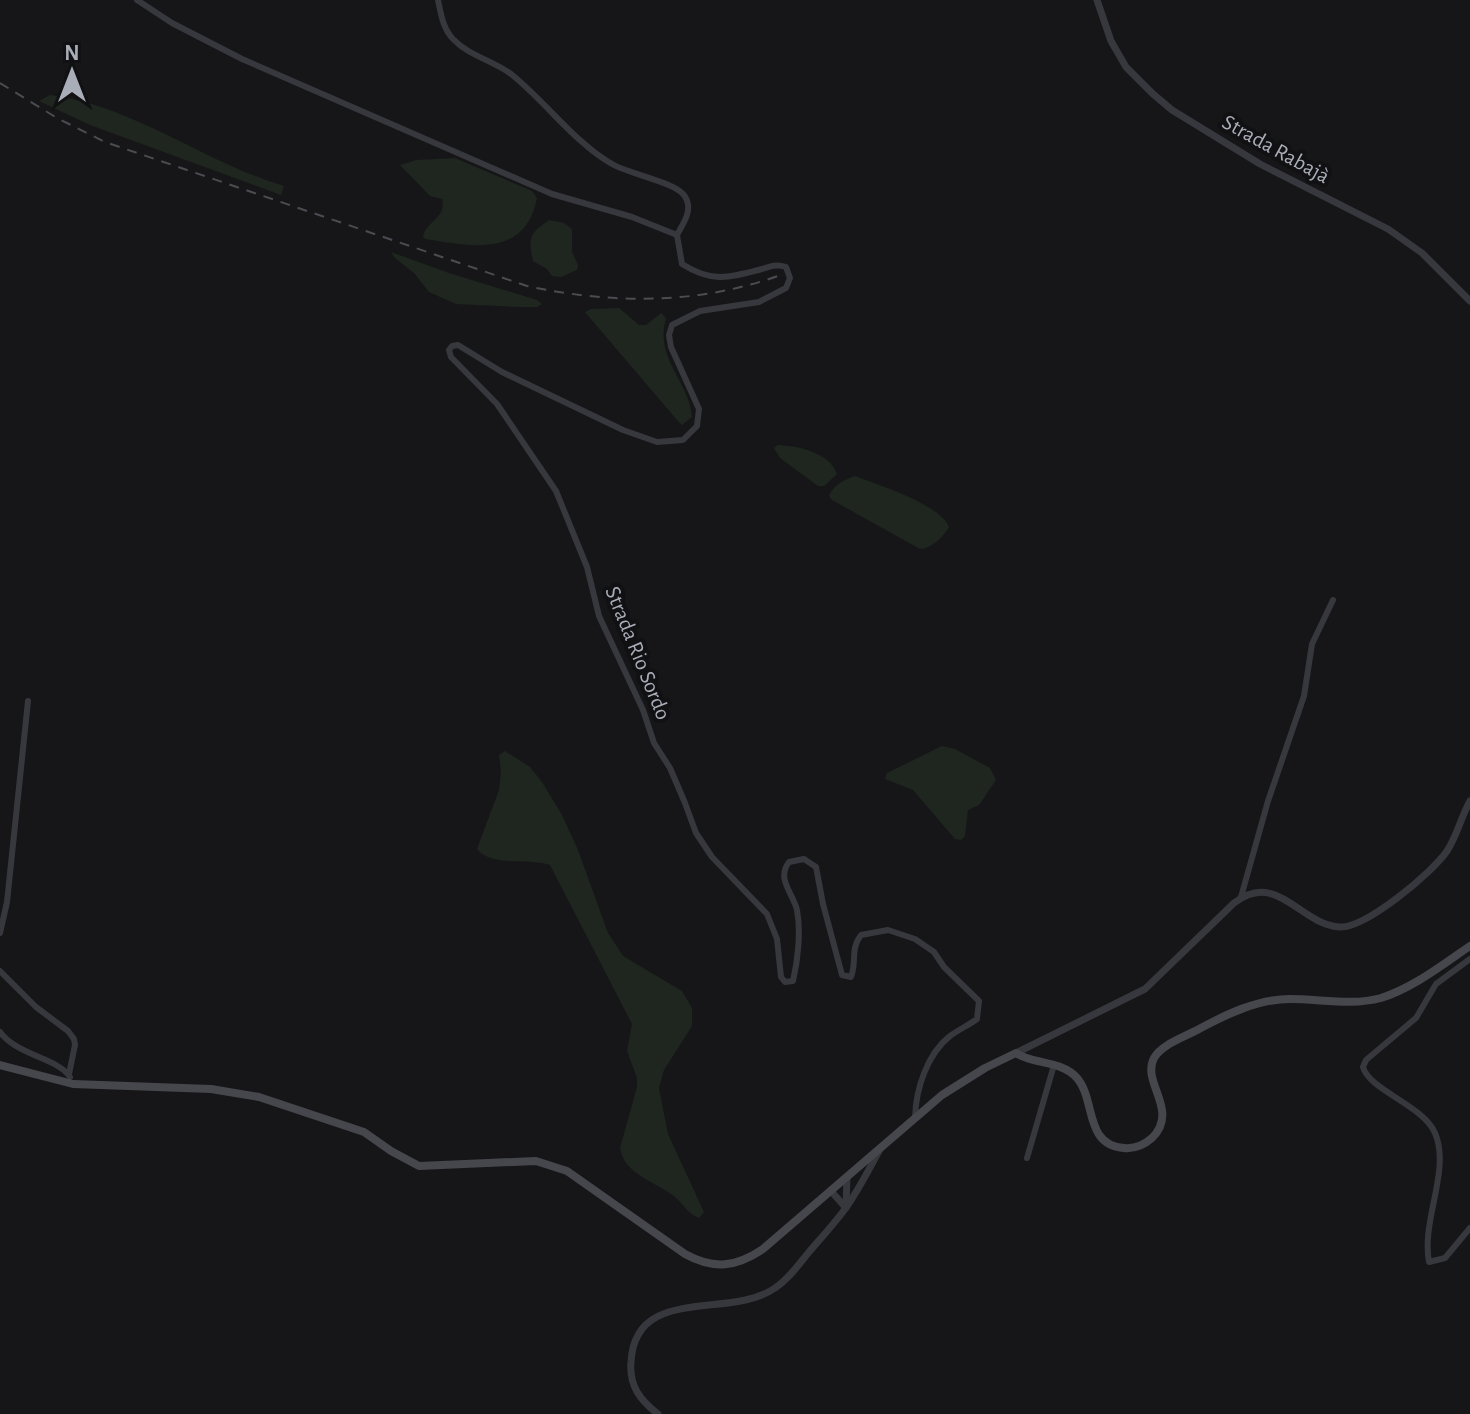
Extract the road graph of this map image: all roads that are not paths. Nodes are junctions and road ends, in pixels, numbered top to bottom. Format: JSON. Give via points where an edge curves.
{"nodes":[{"id":1,"x":137,"y":0,"type":"edge"},
{"id":2,"x":438,"y":0,"type":"edge"},
{"id":3,"x":1097,"y":0,"type":"edge"},
{"id":4,"x":677,"y":235,"type":"junction"},
{"id":5,"x":1470,"y":301,"type":"edge"},
{"id":6,"x":1333,"y":600,"type":"dead end"},
{"id":7,"x":28,"y":701,"type":"dead end"},
{"id":8,"x":1470,"y":801,"type":"edge"},
{"id":9,"x":1241,"y":897,"type":"junction"},
{"id":10,"x":0,"y":933,"type":"edge"},
{"id":11,"x":1470,"y":946,"type":"edge"},
{"id":12,"x":1470,"y":959,"type":"edge"},
{"id":13,"x":0,"y":971,"type":"edge"},
{"id":14,"x":0,"y":1032,"type":"edge"},
{"id":15,"x":1016,"y":1053,"type":"junction"},
{"id":16,"x":0,"y":1065,"type":"edge"},
{"id":17,"x":1054,"y":1065,"type":"junction"},
{"id":18,"x":69,"y":1074,"type":"junction"},
{"id":19,"x":73,"y":1084,"type":"junction"},
{"id":20,"x":915,"y":1117,"type":"junction"},
{"id":21,"x":881,"y":1148,"type":"junction"},
{"id":22,"x":1027,"y":1158,"type":"dead end"},
{"id":23,"x":847,"y":1177,"type":"junction"},
{"id":24,"x":831,"y":1191,"type":"junction"},
{"id":25,"x":855,"y":1193,"type":"junction"},
{"id":26,"x":846,"y":1208,"type":"junction"},
{"id":27,"x":1470,"y":1228,"type":"edge"},
{"id":28,"x":658,"y":1414,"type":"edge"}],
"edges":[{"from":1,"to":4,"type":"street","via":[[242,59],[510,176]]},
{"from":2,"to":4,"type":"street","via":[[450,37],[465,51],[510,73],[610,163],[681,191],[689,211]]},
{"from":3,"to":5,"type":"street","name":"Strada Rabajà","via":[[1126,67],[1172,110],[1260,164],[1388,229],[1422,253]]},
{"from":4,"to":20,"type":"street","name":"Strada Rio Sordo","via":[[682,264],[698,274],[725,278],[778,264],[786,267],[790,278],[786,288],[759,302],[700,311],[672,325],[671,347],[699,409],[697,426],[683,440],[657,442],[623,430],[458,345],[449,350],[497,404],[556,491],[587,567],[599,616],[654,743],[703,846],[767,914],[785,982],[793,981],[797,908],[784,883],[785,867],[804,859],[816,867],[842,975],[851,977],[852,951],[861,935],[888,930],[934,952],[979,1001],[977,1019],[950,1036],[924,1073]]},
{"from":6,"to":9,"type":"street","via":[[1312,644],[1304,696]]},
{"from":7,"to":10,"type":"street"},
{"from":8,"to":9,"type":"street","via":[[1438,863],[1359,923],[1331,926],[1268,892]]},
{"from":9,"to":15,"type":"street","via":[[1145,989]]},
{"from":11,"to":17,"type":"main road","via":[[1379,998],[1262,1003],[1220,1018],[1159,1051],[1151,1072],[1162,1105],[1160,1127],[1134,1148],[1102,1139],[1078,1079]]},
{"from":12,"to":27,"type":"street","via":[[1436,984],[1416,1018],[1363,1067],[1368,1078],[1417,1112],[1435,1133],[1438,1181],[1427,1232],[1429,1262],[1445,1258]]},
{"from":13,"to":18,"type":"street","via":[[74,1039]]},
{"from":14,"to":18,"type":"street","via":[[7,1041]]},
{"from":15,"to":17,"type":"main road"},
{"from":15,"to":20,"type":"main road","via":[[962,1081]]},
{"from":16,"to":19,"type":"main road"},
{"from":17,"to":22,"type":"street"},
{"from":18,"to":19,"type":"street"},
{"from":19,"to":24,"type":"main road","via":[[211,1089],[259,1097],[364,1132],[419,1166],[544,1162],[567,1171],[675,1248],[712,1265],[750,1257]]},
{"from":20,"to":21,"type":"main road"},
{"from":21,"to":23,"type":"main road"},
{"from":21,"to":25,"type":"street"},
{"from":23,"to":24,"type":"main road"},
{"from":23,"to":25,"type":"street","via":[[855,1184]]},
{"from":23,"to":26,"type":"street"},
{"from":24,"to":26,"type":"street"},
{"from":25,"to":26,"type":"street"},
{"from":26,"to":28,"type":"street","via":[[776,1288],[742,1302],[678,1308],[646,1324],[635,1341],[631,1375],[644,1403]]}]}
